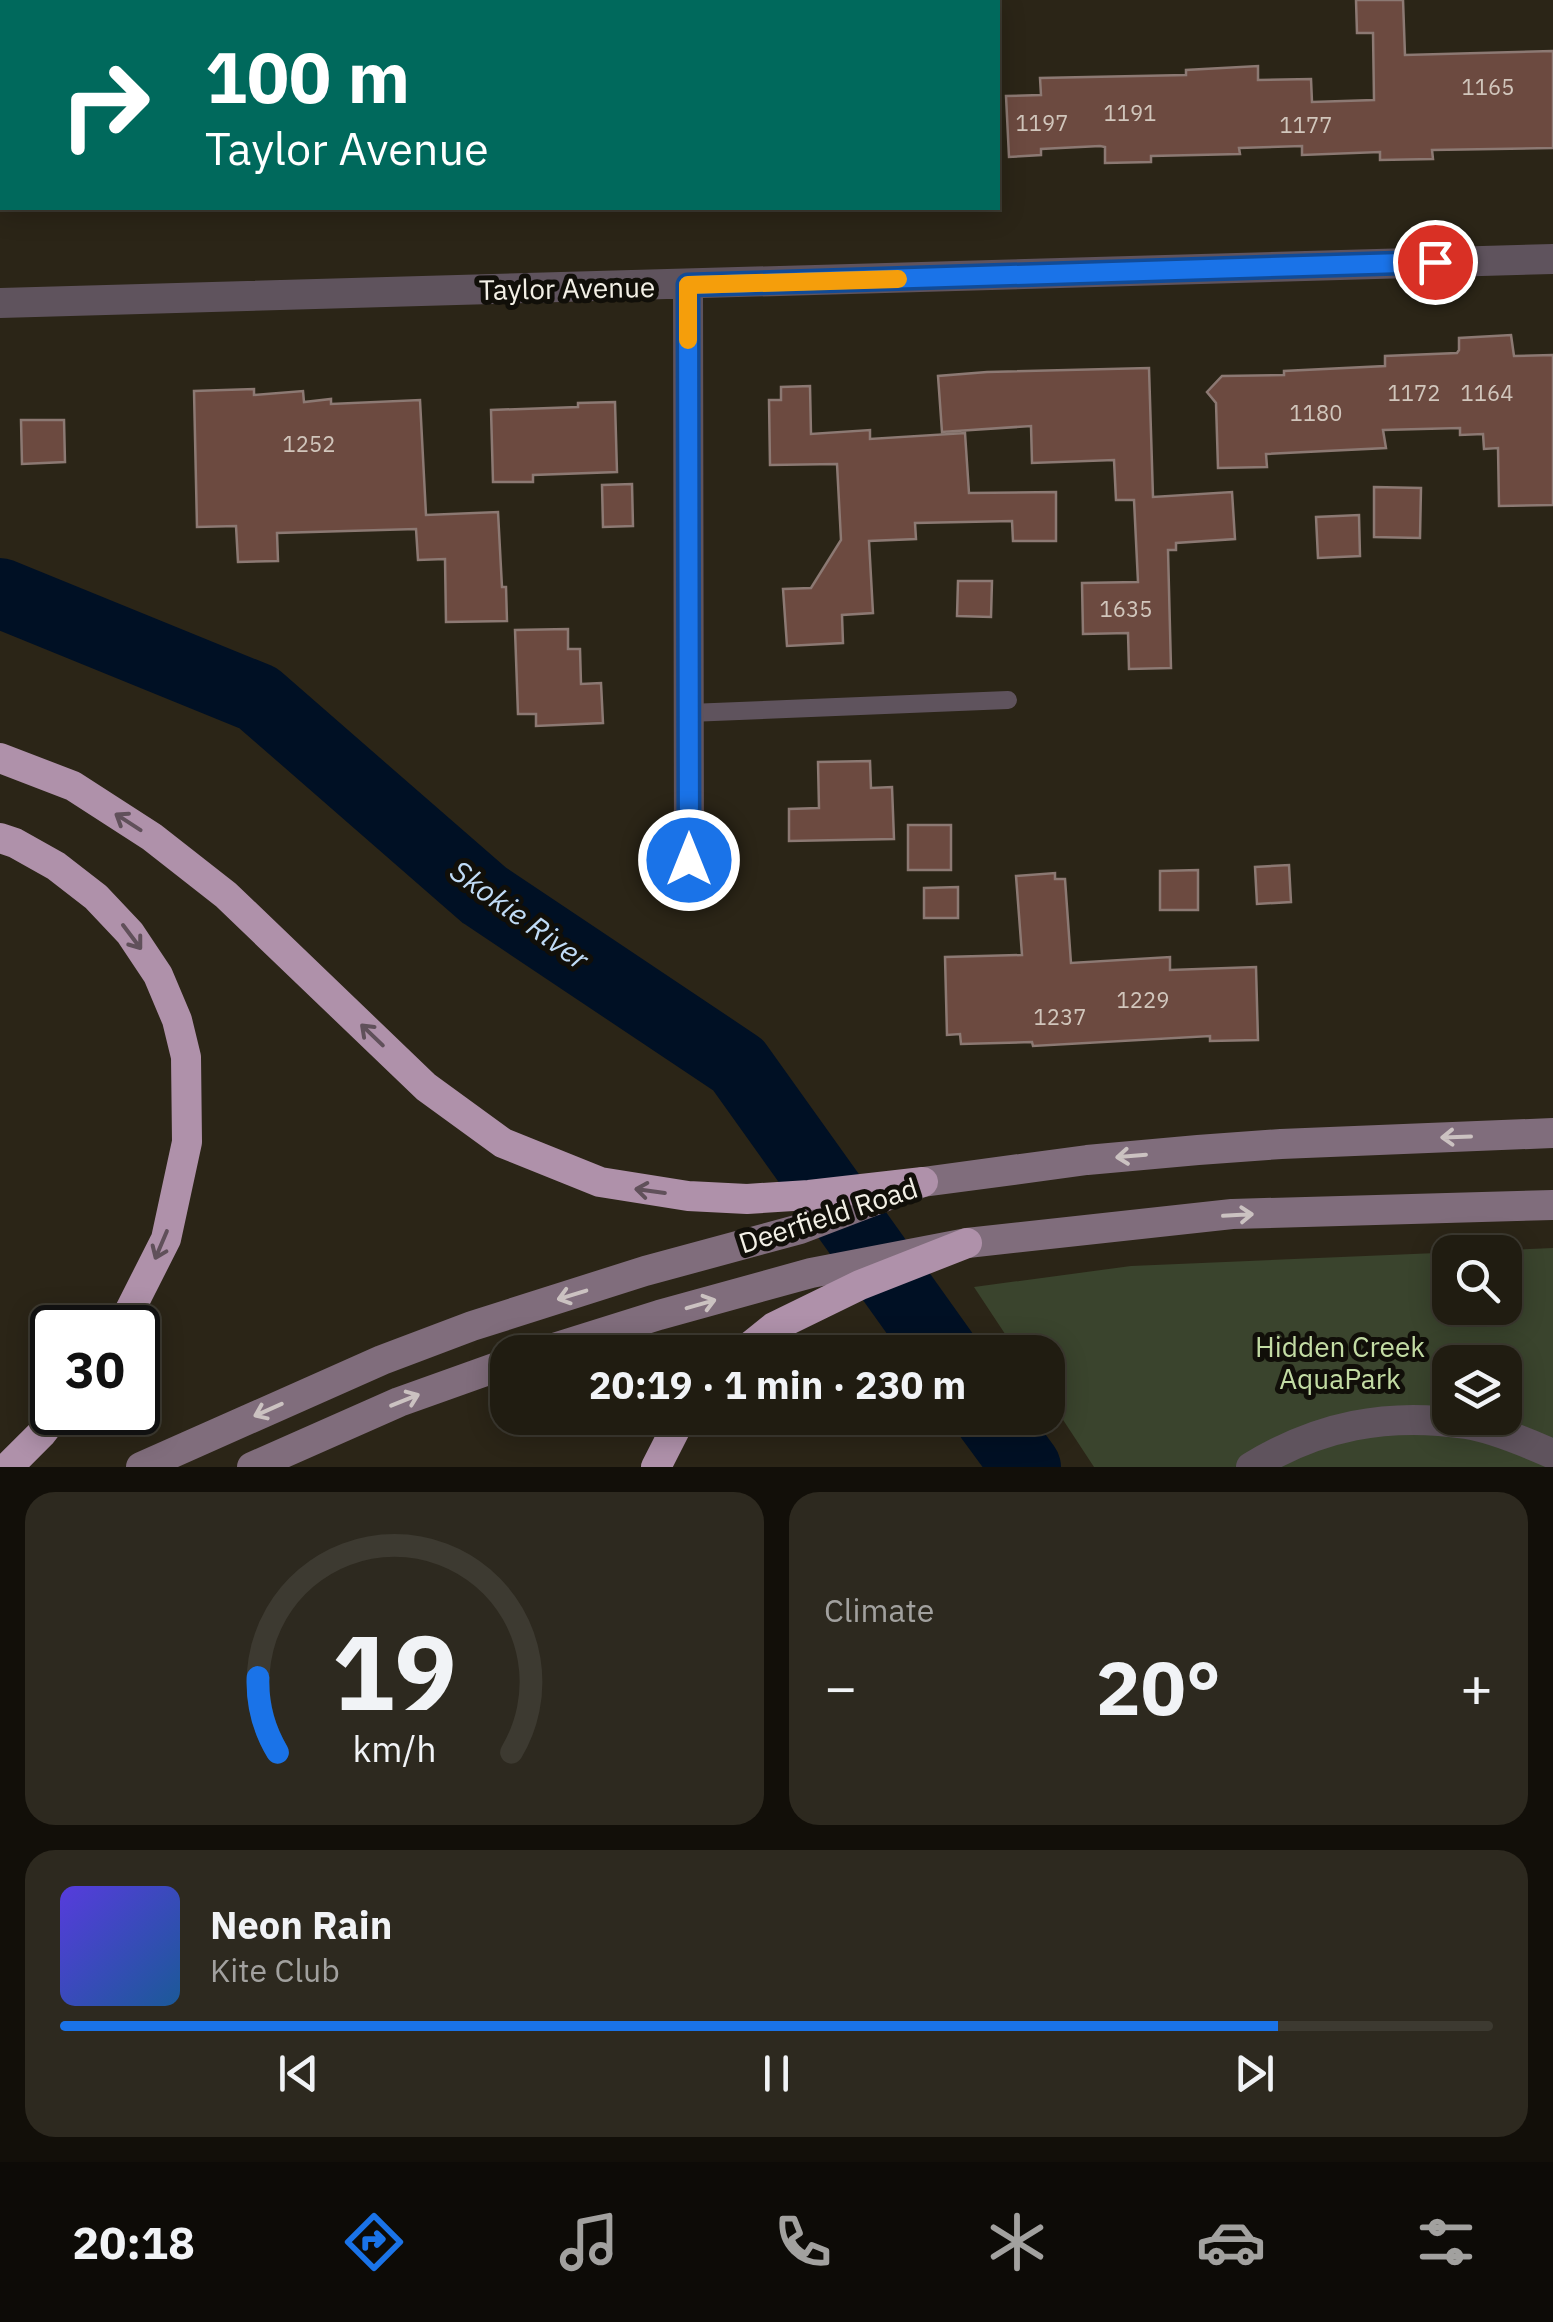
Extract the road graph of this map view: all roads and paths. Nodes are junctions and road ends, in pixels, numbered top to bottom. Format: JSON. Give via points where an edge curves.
{"nodes":[{"id":1,"x":1553,"y":259,"type":"edge"},
{"id":2,"x":688,"y":285,"type":"junction"},
{"id":3,"x":0,"y":303,"type":"edge"},
{"id":4,"x":1008,"y":700,"type":"dead end"},
{"id":5,"x":689,"y":713,"type":"junction"},
{"id":6,"x":0,"y":758,"type":"edge"},
{"id":7,"x":0,"y":838,"type":"edge"},
{"id":8,"x":689,"y":860,"type":"dead end"},
{"id":9,"x":1553,"y":1133,"type":"edge"},
{"id":10,"x":923,"y":1182,"type":"junction"},
{"id":11,"x":1553,"y":1205,"type":"edge"},
{"id":12,"x":967,"y":1243,"type":"junction"},
{"id":13,"x":133,"y":1305,"type":"edge"},
{"id":14,"x":596,"y":1335,"type":"edge"},
{"id":15,"x":765,"y":1335,"type":"edge"},
{"id":16,"x":490,"y":1370,"type":"edge"},
{"id":17,"x":40,"y":1435,"type":"edge"},
{"id":18,"x":672,"y":1435,"type":"edge"},
{"id":19,"x":1553,"y":1454,"type":"edge"},
{"id":20,"x":8,"y":1467,"type":"edge"},
{"id":21,"x":141,"y":1467,"type":"edge"},
{"id":22,"x":252,"y":1467,"type":"edge"},
{"id":23,"x":656,"y":1467,"type":"edge"},
{"id":24,"x":1251,"y":1467,"type":"edge"}],
"edges":[{"from":1,"to":2,"type":"street","name":"Taylor Avenue"},
{"from":2,"to":3,"type":"street","name":"Taylor Avenue"},
{"from":2,"to":5,"type":"street"},
{"from":4,"to":5,"type":"lane"},
{"from":5,"to":8,"type":"street"},
{"from":10,"to":6,"type":"highway","one_way":true,"via":[[747,1199],[688,1196],[600,1182],[504,1143],[426,1087],[226,895],[152,837],[73,786]]},
{"from":7,"to":13,"type":"highway","one_way":true,"via":[[56,866],[96,897],[158,974],[177,1020],[186,1057],[188,1142],[166,1239]]},
{"from":9,"to":10,"type":"main road","name":"Deerfield Road","one_way":true,"via":[[1198,1150]]},
{"from":10,"to":21,"type":"main road","name":"Deerfield Road","one_way":true,"via":[[800,1229],[472,1326]]},
{"from":12,"to":11,"type":"main road","name":"Deerfield Road","one_way":true,"via":[[1232,1214]]},
{"from":14,"to":12,"type":"main road","name":"Deerfield Road","one_way":true,"via":[[811,1273]]},
{"from":12,"to":15,"type":"highway","via":[[860,1286]]},
{"from":22,"to":16,"type":"main road","one_way":true},
{"from":17,"to":20,"type":"highway"},
{"from":18,"to":23,"type":"highway"},
{"from":19,"to":24,"type":"street","via":[[1469,1424],[1394,1418],[1327,1431]]}]}
